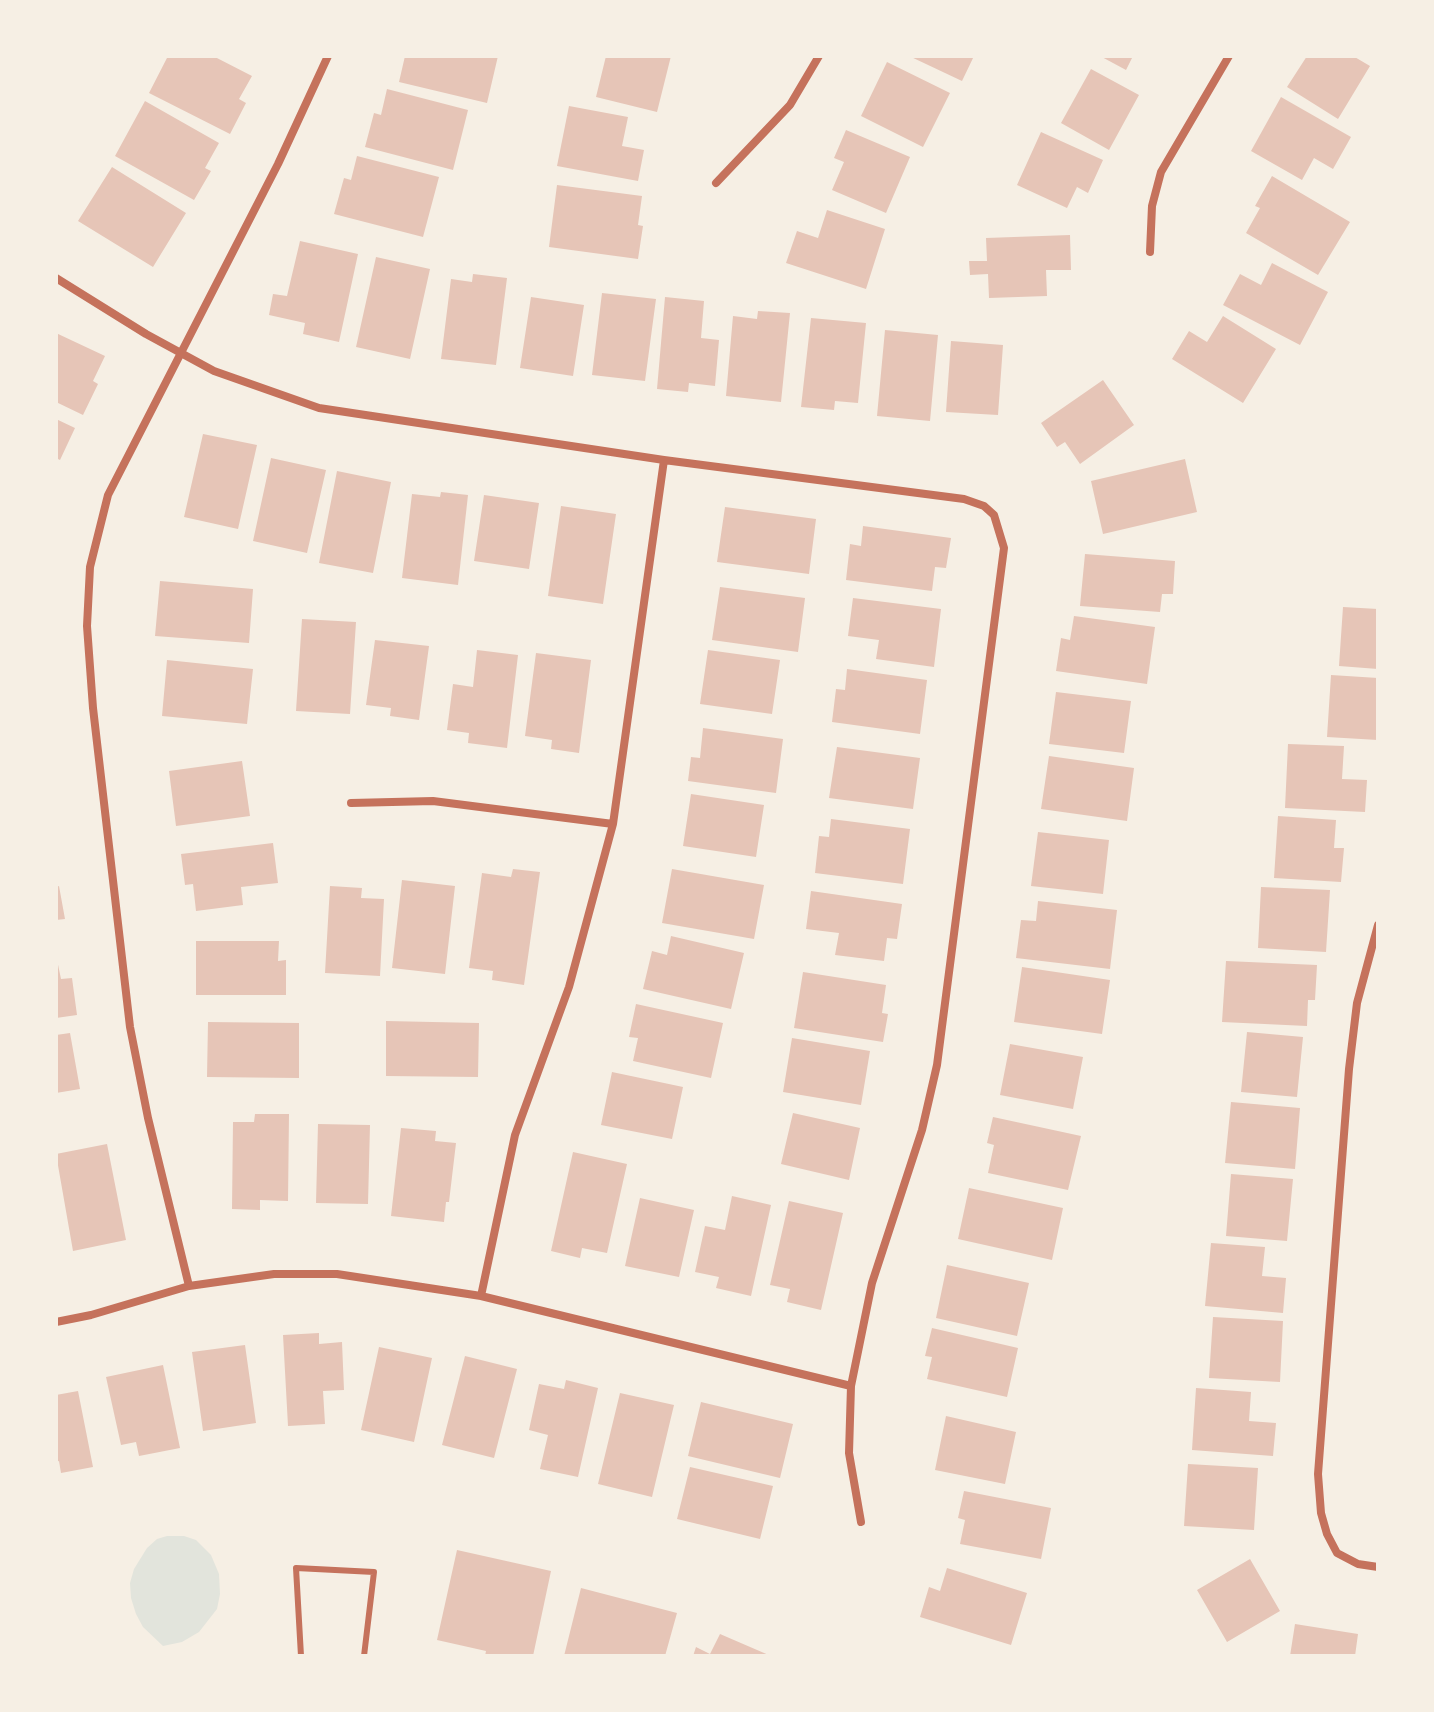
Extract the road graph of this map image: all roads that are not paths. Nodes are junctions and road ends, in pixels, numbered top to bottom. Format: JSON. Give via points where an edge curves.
{"nodes":[{"id":1,"x":328,"y":56,"type":"edge"},
{"id":2,"x":819,"y":56,"type":"edge"},
{"id":3,"x":1229,"y":56,"type":"edge"},
{"id":4,"x":716,"y":183,"type":"dead end"},
{"id":5,"x":1150,"y":252,"type":"dead end"},
{"id":6,"x":56,"y":278,"type":"edge"},
{"id":7,"x":181,"y":354,"type":"junction"},
{"id":8,"x":664,"y":460,"type":"junction"},
{"id":9,"x":351,"y":803,"type":"dead end"},
{"id":10,"x":613,"y":824,"type":"junction"},
{"id":11,"x":1378,"y":925,"type":"edge"},
{"id":12,"x":189,"y":1286,"type":"junction"},
{"id":13,"x":481,"y":1296,"type":"junction"},
{"id":14,"x":56,"y":1322,"type":"edge"},
{"id":15,"x":851,"y":1386,"type":"junction"},
{"id":16,"x":861,"y":1522,"type":"dead end"},
{"id":17,"x":1378,"y":1567,"type":"edge"},
{"id":18,"x":301,"y":1656,"type":"edge"},
{"id":19,"x":364,"y":1656,"type":"edge"}],
"edges":[{"from":1,"to":7,"type":"street"},
{"from":2,"to":4,"type":"street","via":[[790,105]]},
{"from":3,"to":5,"type":"street","via":[[1161,172],[1152,206]]},
{"from":6,"to":7,"type":"street"},
{"from":7,"to":8,"type":"street","via":[[319,408]]},
{"from":7,"to":12,"type":"street","via":[[108,495],[90,567],[87,626],[130,1027]]},
{"from":8,"to":10,"type":"street"},
{"from":8,"to":15,"type":"street","via":[[964,499],[994,515],[1004,548],[937,1065],[922,1130],[872,1283]]},
{"from":9,"to":10,"type":"street","via":[[433,801]]},
{"from":10,"to":13,"type":"street","via":[[569,987],[515,1135]]},
{"from":11,"to":17,"type":"street","via":[[1357,1003],[1349,1069],[1318,1474],[1321,1513],[1337,1553]]},
{"from":12,"to":13,"type":"street","via":[[274,1274],[337,1274]]},
{"from":12,"to":14,"type":"street"},
{"from":13,"to":15,"type":"street"},
{"from":15,"to":16,"type":"street","via":[[849,1453]]},
{"from":18,"to":19,"type":"lane","via":[[296,1568],[374,1572]]}]}
